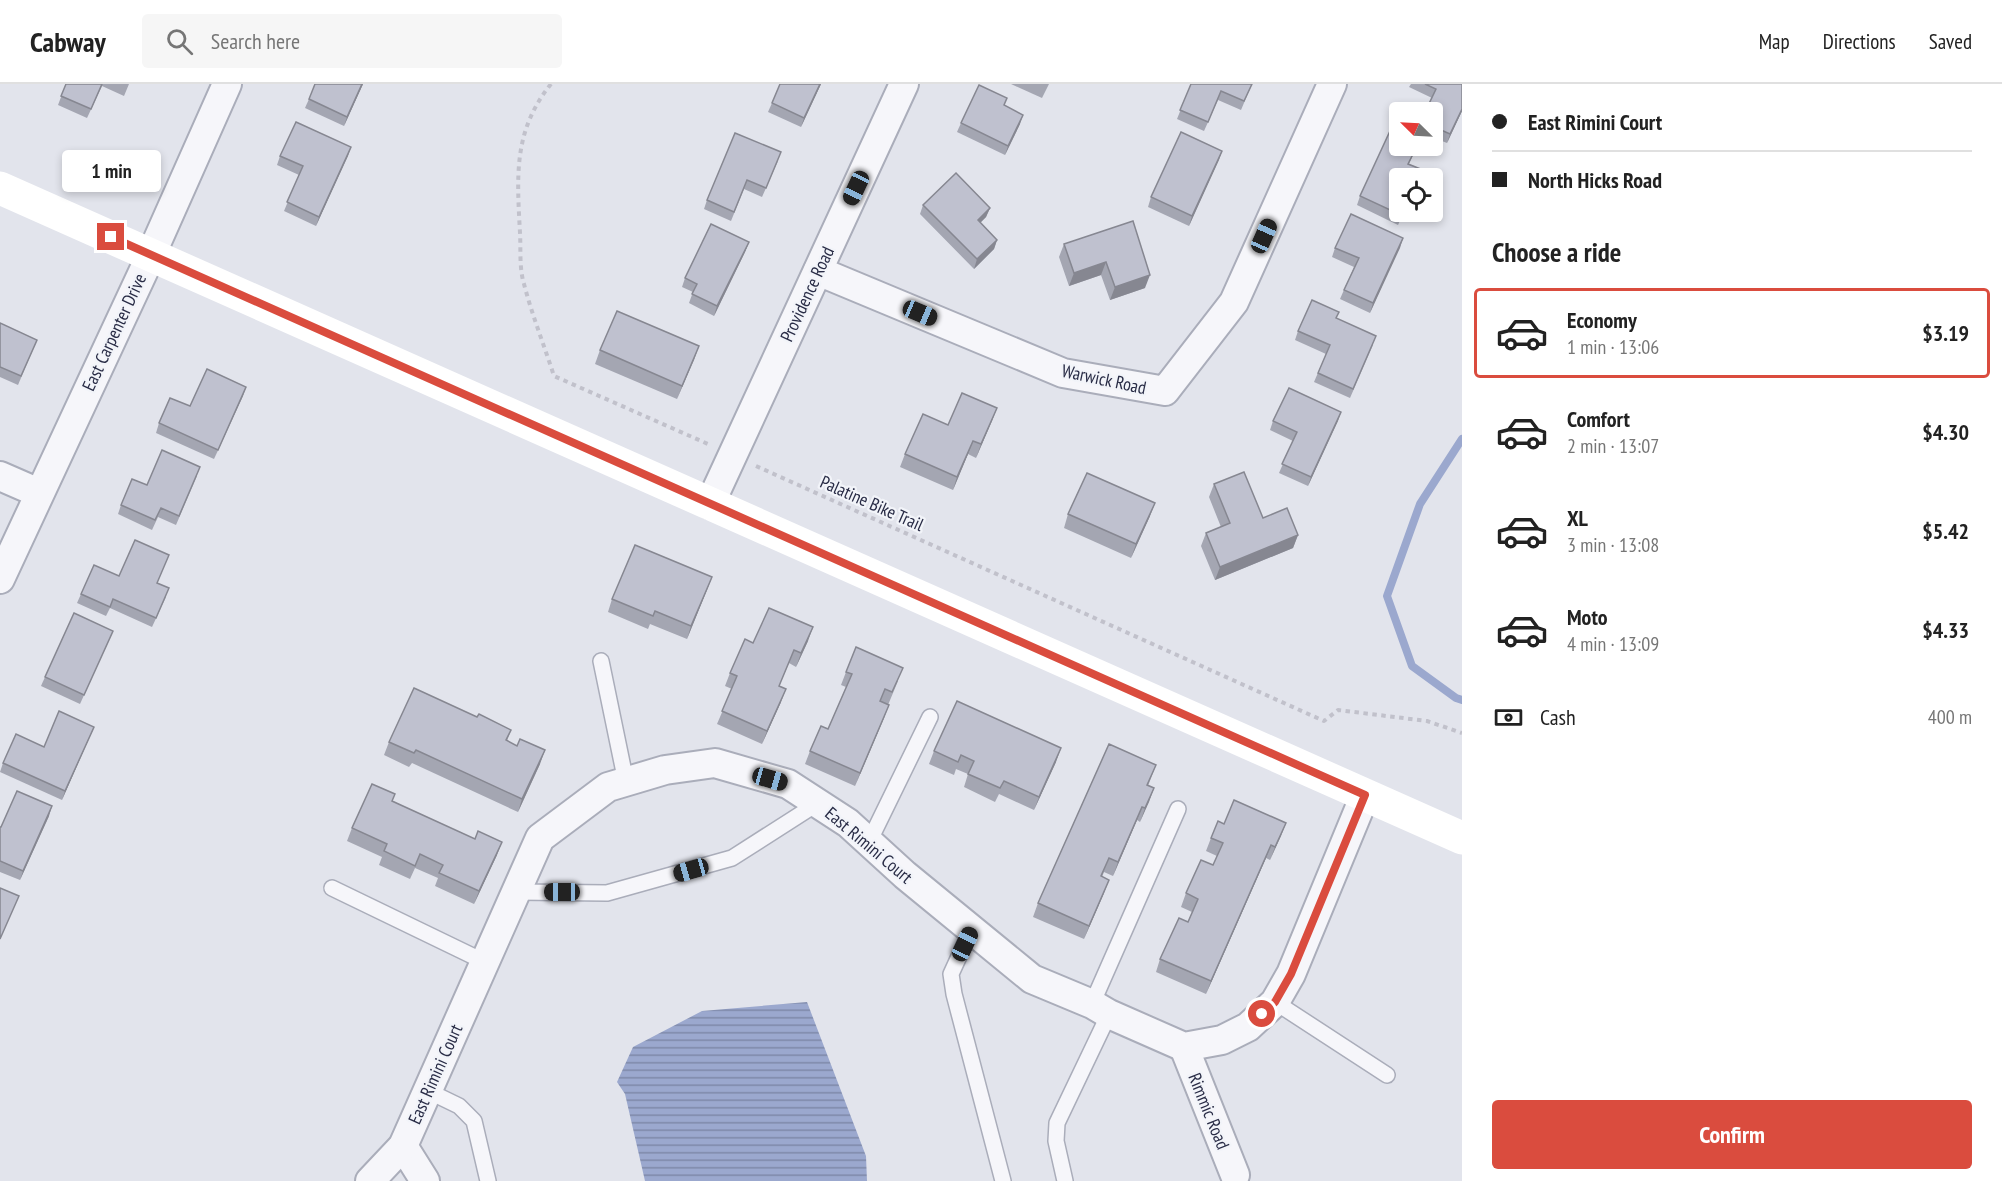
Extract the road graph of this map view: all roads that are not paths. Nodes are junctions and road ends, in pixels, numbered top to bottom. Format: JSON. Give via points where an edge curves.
{"nodes":[{"id":1,"x":227,"y":84,"type":"edge"},
{"id":2,"x":904,"y":84,"type":"edge"},
{"id":3,"x":1332,"y":84,"type":"edge"},
{"id":4,"x":0,"y":188,"type":"edge"},
{"id":5,"x":150,"y":255,"type":"junction"},
{"id":6,"x":818,"y":271,"type":"junction"},
{"id":7,"x":0,"y":476,"type":"edge"},
{"id":8,"x":39,"y":494,"type":"junction"},
{"id":9,"x":710,"y":504,"type":"junction"},
{"id":10,"x":0,"y":579,"type":"edge"},
{"id":11,"x":601,"y":661,"type":"dead end"},
{"id":12,"x":930,"y":717,"type":"dead end"},
{"id":13,"x":626,"y":782,"type":"junction"},
{"id":14,"x":1365,"y":795,"type":"junction"},
{"id":15,"x":818,"y":803,"type":"junction"},
{"id":16,"x":1178,"y":809,"type":"dead end"},
{"id":17,"x":1462,"y":838,"type":"edge"},
{"id":18,"x":869,"y":842,"type":"junction"},
{"id":19,"x":332,"y":888,"type":"dead end"},
{"id":20,"x":516,"y":892,"type":"junction"},
{"id":21,"x":972,"y":928,"type":"junction"},
{"id":22,"x":485,"y":962,"type":"junction"},
{"id":23,"x":1275,"y":1002,"type":"junction"},
{"id":24,"x":1101,"y":1009,"type":"junction"},
{"id":25,"x":1184,"y":1047,"type":"junction"},
{"id":26,"x":1387,"y":1075,"type":"dead end"},
{"id":27,"x":428,"y":1091,"type":"junction"},
{"id":28,"x":403,"y":1146,"type":"junction"},
{"id":29,"x":1235,"y":1175,"type":"dead end"},
{"id":30,"x":369,"y":1181,"type":"edge"},
{"id":31,"x":425,"y":1181,"type":"edge"},
{"id":32,"x":488,"y":1181,"type":"edge"},
{"id":33,"x":1003,"y":1181,"type":"edge"},
{"id":34,"x":1065,"y":1181,"type":"edge"}],
"edges":[{"from":1,"to":5,"type":"street","name":"East Carpenter Drive"},
{"from":2,"to":6,"type":"street","name":"Providence Road"},
{"from":3,"to":6,"type":"street","name":"Warwick Road","via":[[1234,302],[1165,391],[1063,373]]},
{"from":4,"to":5,"type":"main road"},
{"from":5,"to":8,"type":"street","name":"East Carpenter Drive"},
{"from":5,"to":9,"type":"main road"},
{"from":6,"to":9,"type":"street","name":"Providence Road"},
{"from":7,"to":8,"type":"street"},
{"from":8,"to":10,"type":"street","name":"East Carpenter Drive"},
{"from":9,"to":14,"type":"main road"},
{"from":11,"to":13,"type":"lane"},
{"from":12,"to":18,"type":"lane"},
{"from":13,"to":15,"type":"street","name":"East Rimini Court","via":[[665,770],[715,763],[788,784]]},
{"from":13,"to":20,"type":"street","name":"East Rimini Court","via":[[608,787],[540,838]]},
{"from":14,"to":17,"type":"main road"},
{"from":14,"to":23,"type":"street","via":[[1291,974]]},
{"from":15,"to":18,"type":"street","name":"East Rimini Court"},
{"from":15,"to":20,"type":"lane","via":[[732,858],[607,893]]},
{"from":16,"to":24,"type":"lane"},
{"from":18,"to":21,"type":"street","name":"East Rimini Court"},
{"from":19,"to":22,"type":"lane"},
{"from":20,"to":22,"type":"street","name":"East Rimini Court"},
{"from":21,"to":24,"type":"street","name":"East Rimini Court","via":[[1032,979]]},
{"from":21,"to":33,"type":"lane","via":[[951,974]]},
{"from":22,"to":27,"type":"street","name":"East Rimini Court"},
{"from":23,"to":25,"type":"street","via":[[1248,1027],[1222,1040]]},
{"from":23,"to":26,"type":"lane"},
{"from":24,"to":25,"type":"street","name":"East Rimini Court"},
{"from":24,"to":34,"type":"lane","via":[[1057,1123],[1056,1141]]},
{"from":25,"to":29,"type":"street","name":"Rimmic Road"},
{"from":27,"to":28,"type":"street","name":"East Rimini Court"},
{"from":27,"to":32,"type":"lane","via":[[459,1106],[474,1121]]},
{"from":28,"to":30,"type":"street","name":"East Rimini Court"},
{"from":28,"to":31,"type":"street","name":"East Rimini Court"}]}
